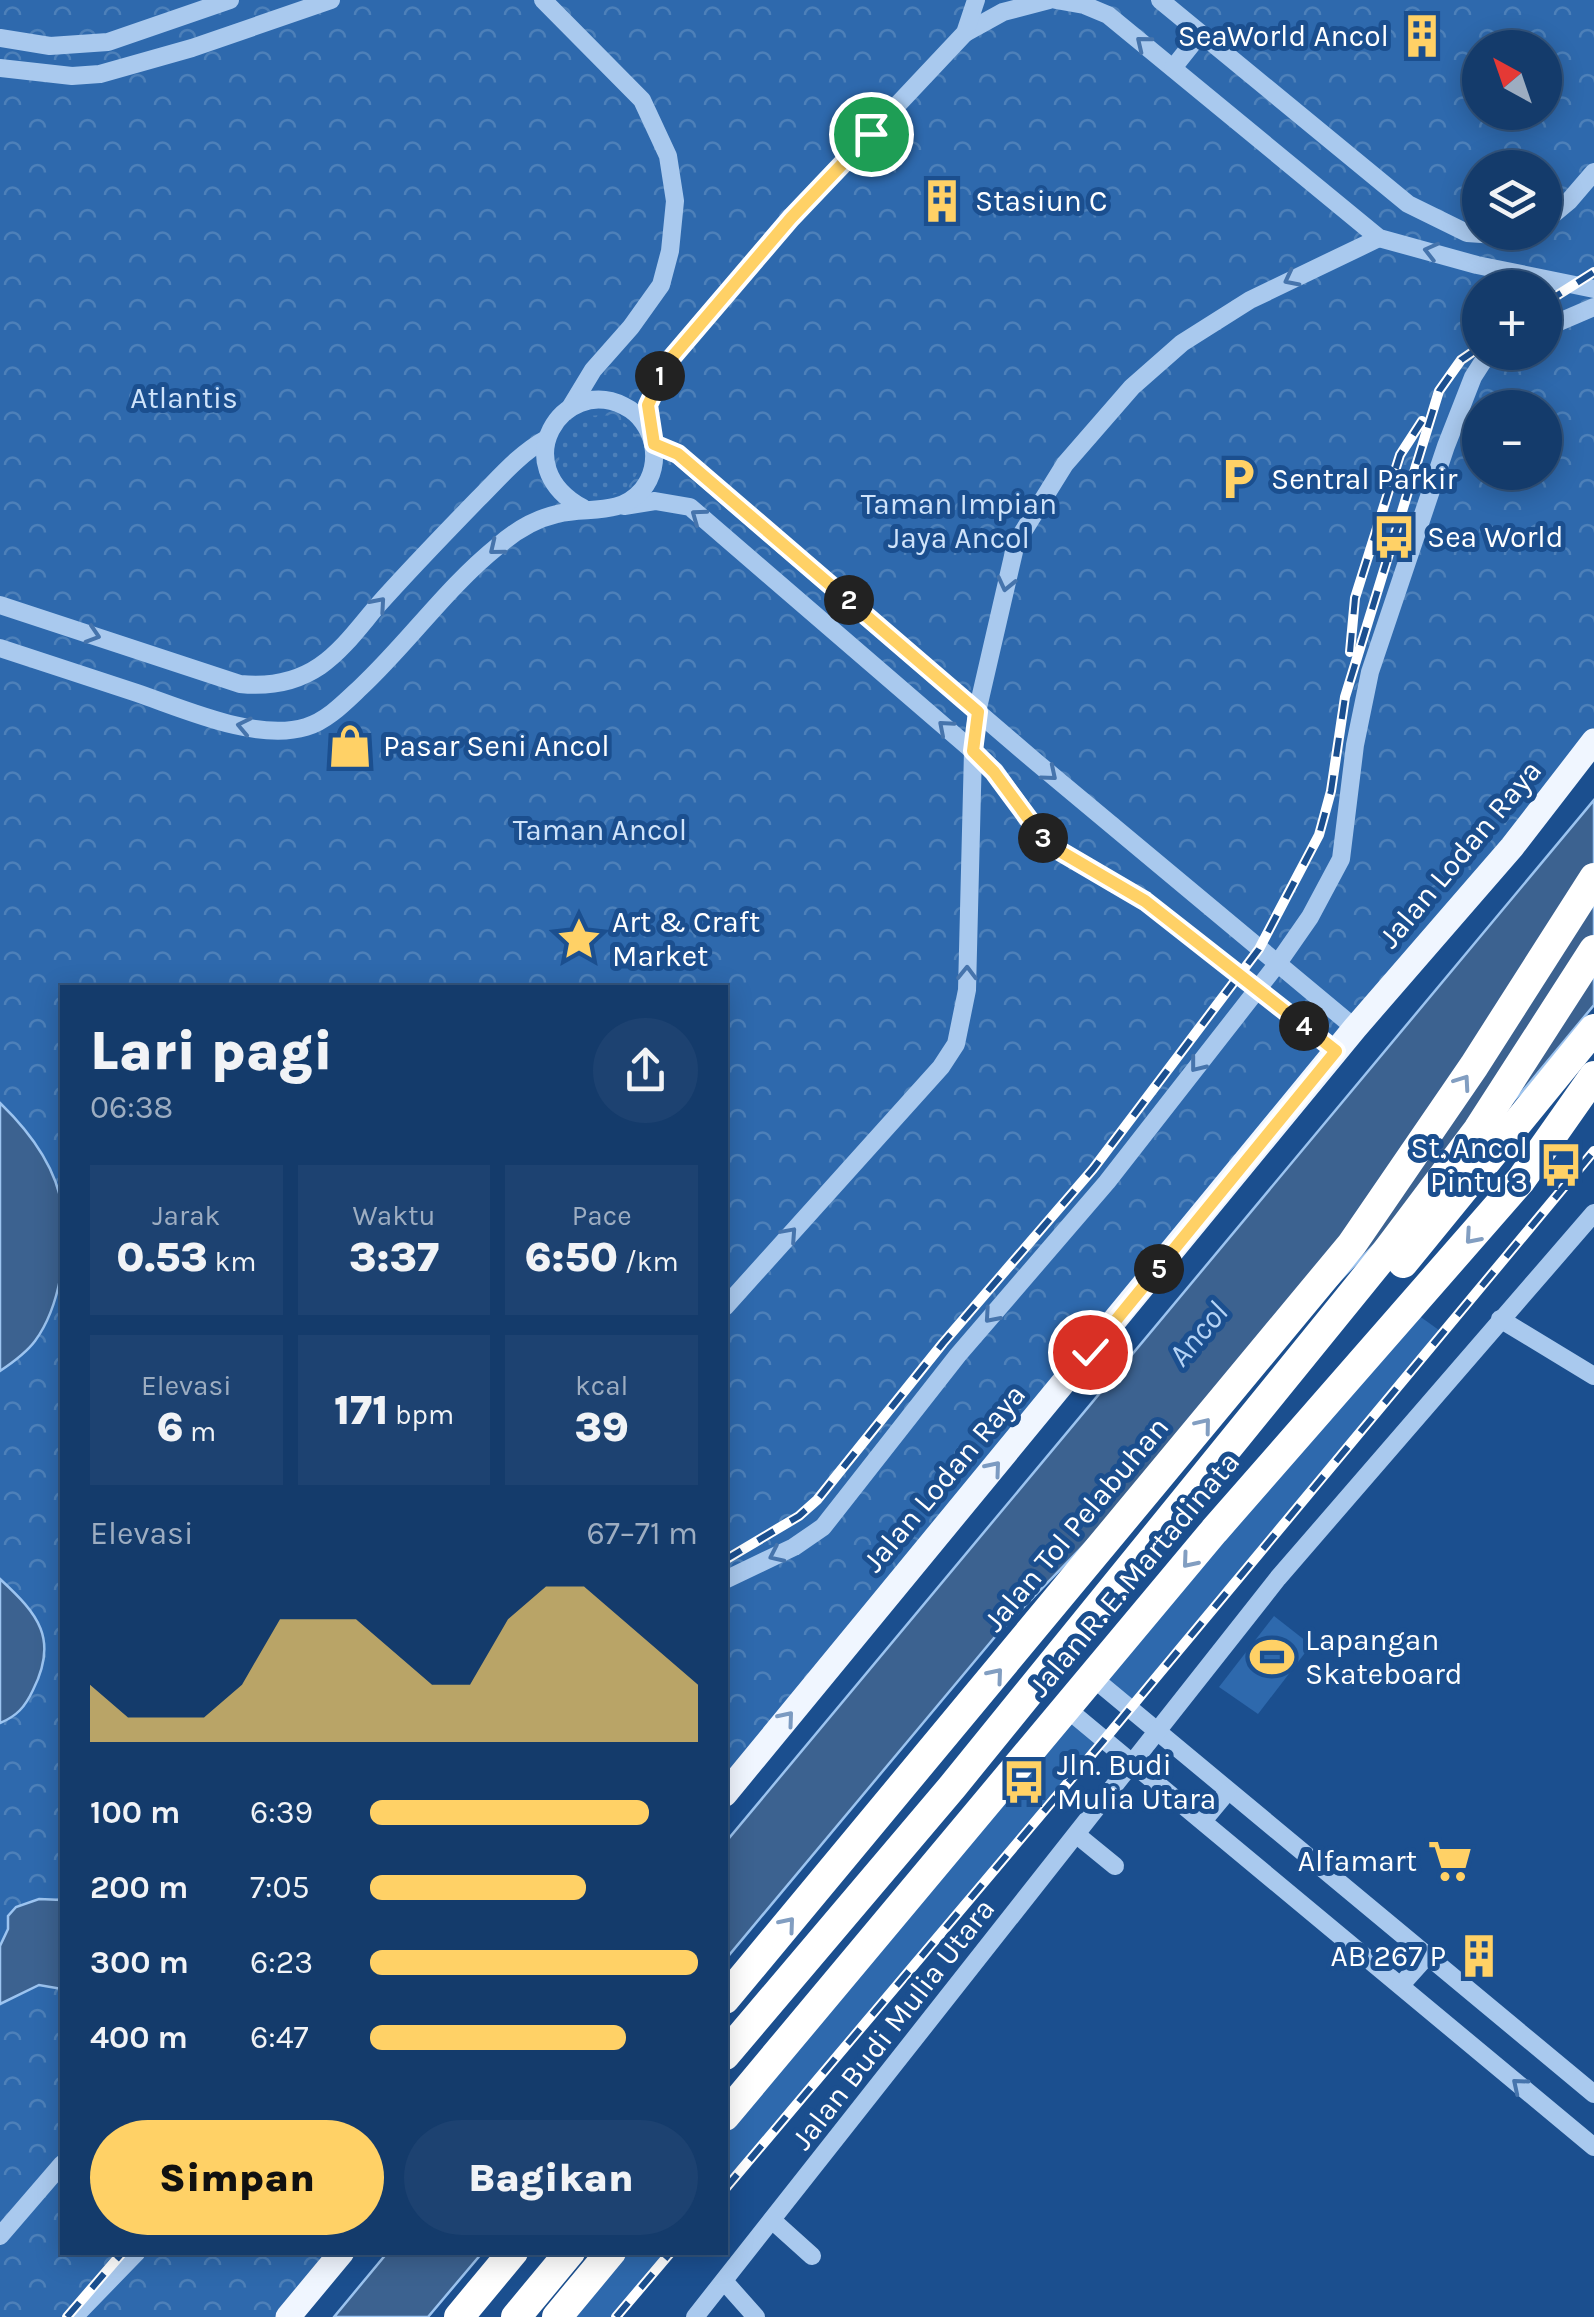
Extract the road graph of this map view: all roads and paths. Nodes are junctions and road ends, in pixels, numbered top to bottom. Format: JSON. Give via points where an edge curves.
{"nodes":[{"id":1,"x":230,"y":0,"type":"edge"},
{"id":2,"x":331,"y":0,"type":"edge"},
{"id":3,"x":543,"y":0,"type":"edge"},
{"id":4,"x":976,"y":0,"type":"edge"},
{"id":5,"x":1052,"y":0,"type":"edge"},
{"id":6,"x":1160,"y":0,"type":"edge"},
{"id":7,"x":964,"y":33,"type":"junction"},
{"id":8,"x":1200,"y":34,"type":"junction"},
{"id":9,"x":0,"y":38,"type":"edge"},
{"id":10,"x":0,"y":68,"type":"edge"},
{"id":11,"x":1173,"y":68,"type":"junction"},
{"id":12,"x":1594,"y":172,"type":"edge"},
{"id":13,"x":1562,"y":207,"type":"edge"},
{"id":14,"x":1462,"y":231,"type":"edge"},
{"id":15,"x":1379,"y":238,"type":"junction"},
{"id":16,"x":1477,"y":264,"type":"junction"},
{"id":17,"x":1481,"y":270,"type":"edge"},
{"id":18,"x":1594,"y":290,"type":"edge"},
{"id":19,"x":1594,"y":307,"type":"edge"},
{"id":20,"x":1562,"y":321,"type":"edge"},
{"id":21,"x":1477,"y":370,"type":"edge"},
{"id":22,"x":570,"y":409,"type":"junction"},
{"id":23,"x":546,"y":439,"type":"junction"},
{"id":24,"x":652,"y":439,"type":"junction"},
{"id":25,"x":619,"y":507,"type":"junction"},
{"id":26,"x":583,"y":508,"type":"junction"},
{"id":27,"x":0,"y":605,"type":"edge"},
{"id":28,"x":0,"y":648,"type":"edge"},
{"id":29,"x":978,"y":712,"type":"junction"},
{"id":30,"x":1594,"y":741,"type":"edge"},
{"id":31,"x":973,"y":751,"type":"junction"},
{"id":32,"x":1594,"y":878,"type":"edge"},
{"id":33,"x":1594,"y":950,"type":"edge"},
{"id":34,"x":1278,"y":963,"type":"junction"},
{"id":35,"x":1258,"y":988,"type":"junction"},
{"id":36,"x":1355,"y":1028,"type":"junction"},
{"id":37,"x":1594,"y":1029,"type":"edge"},
{"id":38,"x":1336,"y":1051,"type":"junction"},
{"id":39,"x":1594,"y":1076,"type":"edge"},
{"id":40,"x":1594,"y":1213,"type":"edge"},
{"id":41,"x":728,"y":1304,"type":"edge"},
{"id":42,"x":1500,"y":1319,"type":"junction"},
{"id":43,"x":1594,"y":1376,"type":"edge"},
{"id":44,"x":728,"y":1579,"type":"edge"},
{"id":45,"x":1092,"y":1676,"type":"junction"},
{"id":46,"x":1066,"y":1708,"type":"junction"},
{"id":47,"x":1159,"y":1731,"type":"junction"},
{"id":48,"x":1133,"y":1765,"type":"junction"},
{"id":49,"x":728,"y":1790,"type":"edge"},
{"id":50,"x":1228,"y":1791,"type":"junction"},
{"id":51,"x":1203,"y":1821,"type":"junction"},
{"id":52,"x":1077,"y":1835,"type":"junction"},
{"id":53,"x":1115,"y":1866,"type":"dead end"},
{"id":54,"x":1427,"y":1956,"type":"junction"},
{"id":55,"x":1402,"y":1985,"type":"junction"},
{"id":56,"x":728,"y":1995,"type":"edge"},
{"id":57,"x":728,"y":2051,"type":"edge"},
{"id":58,"x":728,"y":2064,"type":"edge"},
{"id":59,"x":1594,"y":2094,"type":"edge"},
{"id":60,"x":728,"y":2112,"type":"edge"},
{"id":61,"x":1594,"y":2148,"type":"edge"},
{"id":62,"x":60,"y":2166,"type":"edge"},
{"id":63,"x":772,"y":2220,"type":"junction"},
{"id":64,"x":0,"y":2236,"type":"edge"},
{"id":65,"x":134,"y":2255,"type":"edge"},
{"id":66,"x":340,"y":2255,"type":"edge"},
{"id":67,"x":511,"y":2255,"type":"edge"},
{"id":68,"x":556,"y":2255,"type":"edge"},
{"id":69,"x":568,"y":2255,"type":"edge"},
{"id":70,"x":609,"y":2255,"type":"edge"},
{"id":71,"x":812,"y":2256,"type":"dead end"},
{"id":72,"x":724,"y":2280,"type":"junction"},
{"id":73,"x":74,"y":2317,"type":"edge"},
{"id":74,"x":288,"y":2317,"type":"edge"},
{"id":75,"x":459,"y":2317,"type":"edge"},
{"id":76,"x":504,"y":2317,"type":"edge"},
{"id":77,"x":516,"y":2317,"type":"edge"},
{"id":78,"x":558,"y":2317,"type":"edge"},
{"id":79,"x":696,"y":2317,"type":"edge"},
{"id":80,"x":756,"y":2317,"type":"edge"}],
"edges":[{"from":1,"to":9,"type":"street","via":[[108,42],[50,46]]},
{"from":2,"to":10,"type":"street","via":[[100,74]]},
{"from":3,"to":22,"type":"street","via":[[642,100],[668,156],[675,200],[661,285]]},
{"from":4,"to":7,"type":"street"},
{"from":5,"to":7,"type":"street","via":[[1003,12]]},
{"from":11,"to":5,"type":"street","one_way":true,"via":[[1108,15]]},
{"from":6,"to":8,"type":"street"},
{"from":7,"to":24,"type":"street","via":[[668,362],[648,405]]},
{"from":8,"to":11,"type":"street"},
{"from":8,"to":14,"type":"street","via":[[1408,204]]},
{"from":11,"to":15,"type":"street"},
{"from":12,"to":13,"type":"street"},
{"from":16,"to":15,"type":"street","one_way":true},
{"from":15,"to":29,"type":"street","one_way":true,"via":[[1250,300],[1196,334],[1104,415],[1016,543]]},
{"from":16,"to":17,"type":"street"},
{"from":16,"to":18,"type":"street"},
{"from":19,"to":20,"type":"street"},
{"from":21,"to":34,"type":"street","via":[[1370,672],[1341,859]]},
{"from":22,"to":23,"type":"street"},
{"from":22,"to":24,"type":"street","via":[[588,401],[625,406]]},
{"from":23,"to":26,"type":"street","via":[[550,481]]},
{"from":27,"to":23,"type":"street","one_way":true,"via":[[240,684],[294,680],[341,647],[484,492]]},
{"from":24,"to":25,"type":"street","via":[[654,460],[644,488]]},
{"from":24,"to":29,"type":"street","via":[[678,454]]},
{"from":25,"to":26,"type":"street"},
{"from":31,"to":25,"type":"street","one_way":true,"via":[[690,508],[655,502]]},
{"from":26,"to":28,"type":"street","one_way":true,"via":[[524,527],[499,545],[394,656],[308,727],[281,731],[217,720]]},
{"from":29,"to":31,"type":"street"},
{"from":29,"to":34,"type":"street","one_way":true},
{"from":30,"to":36,"type":"main road","name":"Jalan Lodan Raya"},
{"from":31,"to":35,"type":"street","via":[[1042,837],[1145,901]]},
{"from":41,"to":31,"type":"street","one_way":true,"via":[[956,1044],[967,990]]},
{"from":56,"to":32,"type":"highway","name":"Jalan Tol Pelabuhan","one_way":true,"via":[[1352,1244]]},
{"from":33,"to":57,"type":"highway","via":[[1478,1130],[1384,1255],[978,1756]]},
{"from":34,"to":35,"type":"street"},
{"from":34,"to":36,"type":"street"},
{"from":35,"to":38,"type":"street"},
{"from":35,"to":44,"type":"street","one_way":true,"via":[[822,1526]]},
{"from":36,"to":38,"type":"main road","name":"Jalan Lodan Raya"},
{"from":37,"to":58,"type":"highway","name":"Jalan R. E. Martadinata"},
{"from":49,"to":38,"type":"main road","name":"Jalan Lodan Raya","one_way":true},
{"from":39,"to":45,"type":"highway","name":"Jalan R. E. Martadinata","one_way":true,"via":[[1521,1180]]},
{"from":40,"to":42,"type":"street","name":"Jalan Budi Mulia Utara"},
{"from":42,"to":43,"type":"street"},
{"from":42,"to":47,"type":"street","name":"Jalan Budi Mulia Utara","via":[[1278,1578]]},
{"from":45,"to":46,"type":"highway","name":"Jalan R. E. Martadinata"},
{"from":45,"to":47,"type":"street"},
{"from":46,"to":48,"type":"street"},
{"from":46,"to":60,"type":"highway","name":"Jalan R. E. Martadinata"},
{"from":47,"to":48,"type":"street","name":"Jalan Budi Mulia Utara"},
{"from":47,"to":50,"type":"street"},
{"from":48,"to":51,"type":"street"},
{"from":48,"to":52,"type":"street","name":"Jalan Budi Mulia Utara"},
{"from":50,"to":51,"type":"street"},
{"from":50,"to":54,"type":"street"},
{"from":51,"to":55,"type":"street"},
{"from":52,"to":53,"type":"street"},
{"from":52,"to":63,"type":"street","name":"Jalan Budi Mulia Utara"},
{"from":54,"to":55,"type":"street"},
{"from":54,"to":59,"type":"street"},
{"from":61,"to":55,"type":"street","one_way":true},
{"from":62,"to":64,"type":"street"},
{"from":63,"to":71,"type":"street"},
{"from":63,"to":72,"type":"street","name":"Jalan Budi Mulia Utara"},
{"from":65,"to":73,"type":"street"},
{"from":66,"to":74,"type":"main road"},
{"from":67,"to":75,"type":"highway"},
{"from":68,"to":76,"type":"highway"},
{"from":69,"to":77,"type":"highway"},
{"from":70,"to":78,"type":"highway"},
{"from":72,"to":79,"type":"street","name":"Jalan Budi Mulia Utara"},
{"from":72,"to":80,"type":"street"}]}
